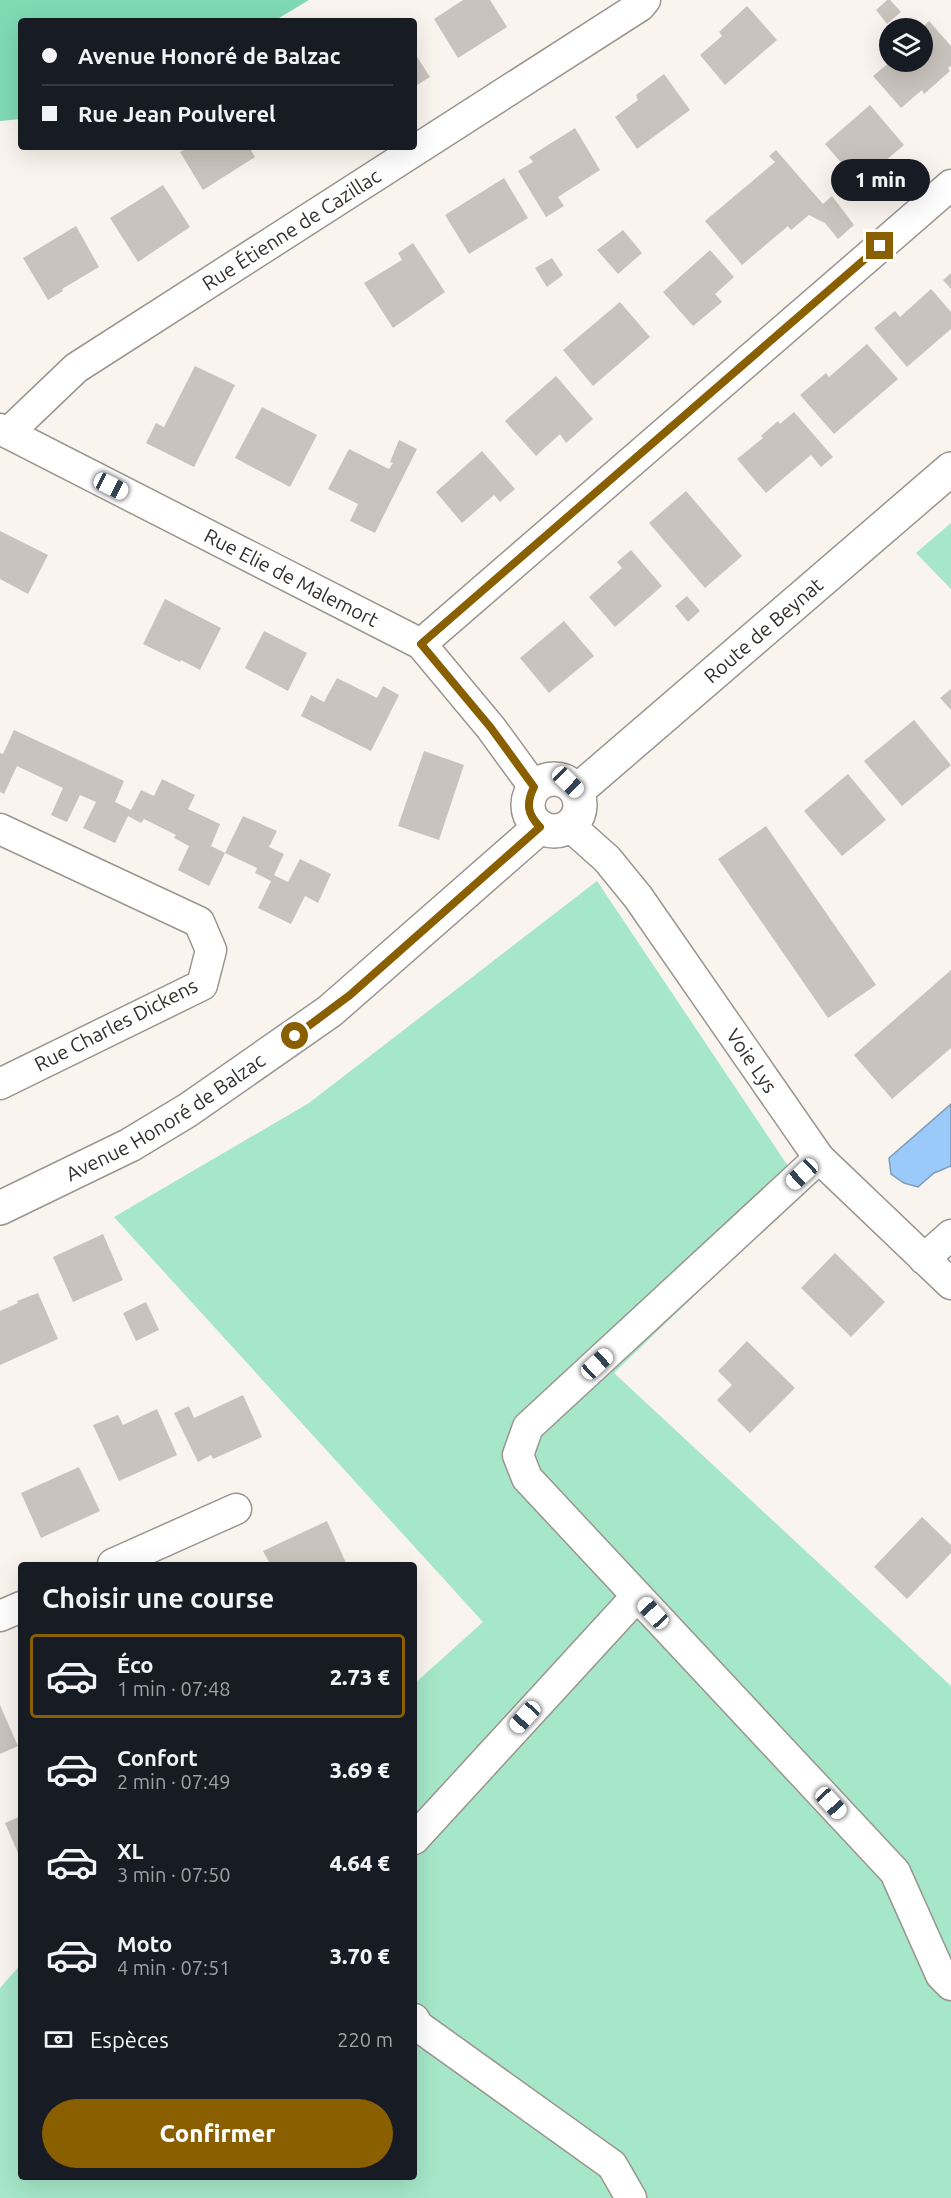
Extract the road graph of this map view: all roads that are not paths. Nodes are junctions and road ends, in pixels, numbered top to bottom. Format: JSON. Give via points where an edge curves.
{"nodes":[{"id":1,"x":645,"y":0,"type":"edge"},
{"id":2,"x":417,"y":149,"type":"edge"},
{"id":3,"x":416,"y":150,"type":"edge"},
{"id":4,"x":951,"y":185,"type":"edge"},
{"id":5,"x":4,"y":431,"type":"edge"},
{"id":6,"x":951,"y":469,"type":"edge"},
{"id":7,"x":421,"y":644,"type":"junction"},
{"id":8,"x":534,"y":787,"type":"junction"},
{"id":9,"x":577,"y":791,"type":"junction"},
{"id":10,"x":555,"y":826,"type":"junction"},
{"id":11,"x":0,"y":829,"type":"edge"},
{"id":12,"x":0,"y":1084,"type":"edge"},
{"id":13,"x":819,"y":1158,"type":"junction"},
{"id":14,"x":0,"y":1208,"type":"edge"},
{"id":15,"x":951,"y":1235,"type":"edge"},
{"id":16,"x":924,"y":1259,"type":"junction"},
{"id":17,"x":951,"y":1284,"type":"edge"},
{"id":18,"x":236,"y":1509,"type":"dead end"},
{"id":19,"x":117,"y":1562,"type":"edge"},
{"id":20,"x":637,"y":1596,"type":"junction"},
{"id":21,"x":18,"y":1608,"type":"edge"},
{"id":22,"x":0,"y":1616,"type":"edge"},
{"id":23,"x":417,"y":1836,"type":"edge"},
{"id":24,"x":951,"y":1985,"type":"edge"},
{"id":25,"x":417,"y":2024,"type":"edge"},
{"id":26,"x":631,"y":2198,"type":"edge"}],
"edges":[{"from":1,"to":2,"type":"street","name":"Rue Étienne de Cazillac"},
{"from":3,"to":5,"type":"street","name":"Rue Étienne de Cazillac","via":[[76,368]]},
{"from":4,"to":7,"type":"street"},
{"from":5,"to":7,"type":"street","name":"Rue Elie de Malemort"},
{"from":6,"to":9,"type":"main road","name":"Route de Beynat"},
{"from":7,"to":8,"type":"street","name":"Rue Elie de Malemort"},
{"from":8,"to":9,"type":"main road","via":[[556,778]]},
{"from":8,"to":10,"type":"main road","via":[[528,810],[533,819]]},
{"from":9,"to":10,"type":"main road","via":[[578,816]]},
{"from":10,"to":13,"type":"street","name":"Voie Lys","via":[[607,859],[638,897]]},
{"from":10,"to":14,"type":"main road","name":"Avenue Honoré de Balzac","via":[[330,1011],[188,1110],[130,1145]]},
{"from":11,"to":12,"type":"street","name":"Rue Charles Dickens","via":[[199,922],[211,950],[202,985]]},
{"from":13,"to":16,"type":"street","name":"Voie Lys"},
{"from":13,"to":20,"type":"street","via":[[528,1427],[518,1455],[527,1478]]},
{"from":15,"to":16,"type":"street"},
{"from":16,"to":17,"type":"street","name":"Voie Lys"},
{"from":18,"to":19,"type":"street"},
{"from":20,"to":23,"type":"street"},
{"from":20,"to":24,"type":"street","via":[[895,1872],[941,1975]]},
{"from":21,"to":22,"type":"street"},
{"from":25,"to":26,"type":"street","via":[[612,2165]]}]}
